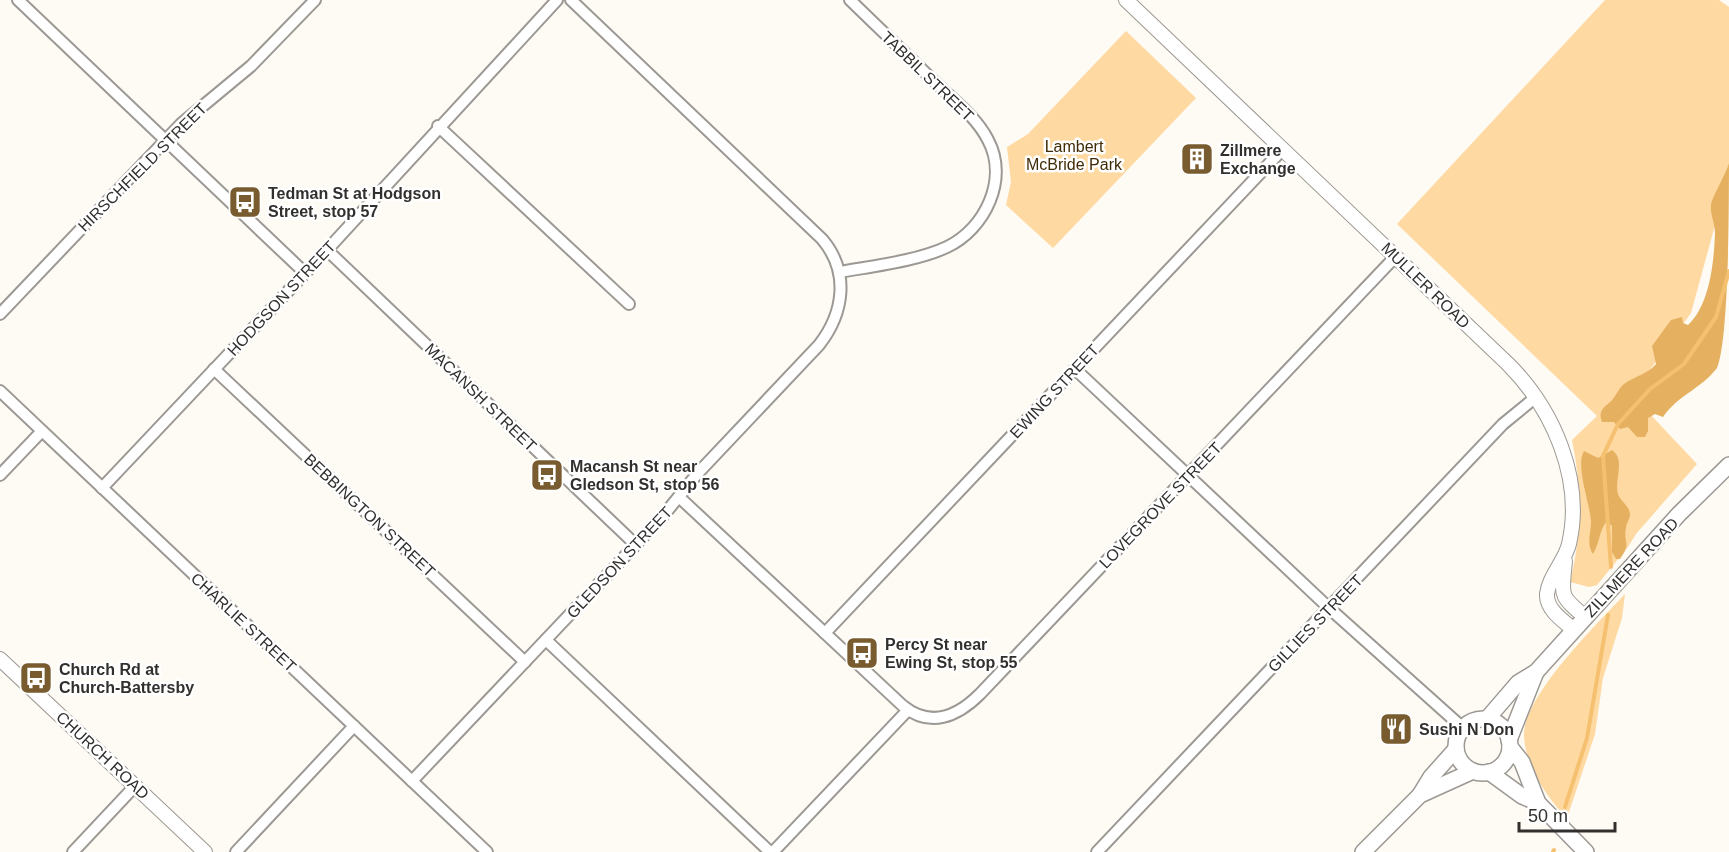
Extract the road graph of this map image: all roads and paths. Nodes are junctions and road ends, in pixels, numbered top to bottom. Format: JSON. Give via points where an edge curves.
{"nodes":[{"id":1,"x":18,"y":0,"type":"edge"},
{"id":2,"x":557,"y":0,"type":"edge"},
{"id":3,"x":571,"y":0,"type":"edge"},
{"id":4,"x":850,"y":0,"type":"edge"},
{"id":5,"x":1126,"y":0,"type":"edge"},
{"id":6,"x":312,"y":1,"type":"edge"},
{"id":7,"x":438,"y":126,"type":"junction"},
{"id":8,"x":165,"y":140,"type":"junction"},
{"id":9,"x":1283,"y":149,"type":"junction"},
{"id":10,"x":327,"y":250,"type":"junction"},
{"id":11,"x":1396,"y":256,"type":"junction"},
{"id":12,"x":840,"y":272,"type":"junction"},
{"id":13,"x":305,"y":273,"type":"junction"},
{"id":14,"x":629,"y":304,"type":"dead end"},
{"id":15,"x":0,"y":314,"type":"edge"},
{"id":16,"x":214,"y":369,"type":"junction"},
{"id":17,"x":1075,"y":369,"type":"junction"},
{"id":18,"x":0,"y":391,"type":"edge"},
{"id":19,"x":1536,"y":397,"type":"junction"},
{"id":20,"x":42,"y":430,"type":"junction"},
{"id":21,"x":1729,"y":465,"type":"edge"},
{"id":22,"x":0,"y":474,"type":"edge"},
{"id":23,"x":1188,"y":475,"type":"junction"},
{"id":24,"x":102,"y":488,"type":"junction"},
{"id":25,"x":679,"y":497,"type":"junction"},
{"id":26,"x":636,"y":544,"type":"junction"},
{"id":27,"x":1565,"y":556,"type":"junction"},
{"id":28,"x":1329,"y":608,"type":"junction"},
{"id":29,"x":1585,"y":617,"type":"junction"},
{"id":30,"x":1573,"y":629,"type":"junction"},
{"id":31,"x":825,"y":633,"type":"junction"},
{"id":32,"x":546,"y":640,"type":"junction"},
{"id":33,"x":0,"y":659,"type":"edge"},
{"id":34,"x":525,"y":662,"type":"junction"},
{"id":35,"x":1536,"y":672,"type":"junction"},
{"id":36,"x":908,"y":710,"type":"junction"},
{"id":37,"x":1487,"y":719,"type":"junction"},
{"id":38,"x":354,"y":726,"type":"junction"},
{"id":39,"x":1463,"y":728,"type":"junction"},
{"id":40,"x":1509,"y":743,"type":"junction"},
{"id":41,"x":1456,"y":749,"type":"junction"},
{"id":42,"x":1473,"y":771,"type":"junction"},
{"id":43,"x":1489,"y":772,"type":"junction"},
{"id":44,"x":412,"y":781,"type":"junction"},
{"id":45,"x":135,"y":786,"type":"junction"},
{"id":46,"x":1420,"y":795,"type":"junction"},
{"id":47,"x":1538,"y":803,"type":"junction"},
{"id":48,"x":73,"y":852,"type":"edge"},
{"id":49,"x":205,"y":852,"type":"edge"},
{"id":50,"x":236,"y":852,"type":"edge"},
{"id":51,"x":487,"y":852,"type":"edge"},
{"id":52,"x":771,"y":852,"type":"edge"},
{"id":53,"x":1097,"y":852,"type":"edge"},
{"id":54,"x":1362,"y":852,"type":"edge"},
{"id":55,"x":1586,"y":852,"type":"edge"}],
"edges":[{"from":1,"to":8,"type":"street"},
{"from":2,"to":7,"type":"street","name":"HODGSON STREET"},
{"from":3,"to":12,"type":"street","via":[[815,231],[835,255]]},
{"from":4,"to":12,"type":"street","name":"TABBIL STREET","via":[[976,122],[993,151],[995,177],[985,212],[955,243],[932,253]]},
{"from":5,"to":9,"type":"street","name":"MULLER ROAD"},
{"from":6,"to":8,"type":"street","name":"HIRSCHFIELD STREET","via":[[251,66]]},
{"from":7,"to":10,"type":"street","name":"HODGSON STREET"},
{"from":7,"to":14,"type":"street"},
{"from":8,"to":13,"type":"street"},
{"from":8,"to":15,"type":"street","name":"HIRSCHFIELD STREET"},
{"from":9,"to":11,"type":"street","name":"MULLER ROAD"},
{"from":9,"to":17,"type":"street","name":"EWING STREET"},
{"from":10,"to":13,"type":"street","name":"HODGSON STREET"},
{"from":10,"to":26,"type":"street","name":"MACANSH STREET"},
{"from":11,"to":19,"type":"street","name":"MULLER ROAD","via":[[1508,364]]},
{"from":11,"to":23,"type":"street","name":"LOVEGROVE STREET"},
{"from":12,"to":25,"type":"street","name":"GLEDSON STREET","via":[[840,306],[826,336]]},
{"from":13,"to":16,"type":"street","name":"HODGSON STREET"},
{"from":16,"to":24,"type":"street","name":"HODGSON STREET"},
{"from":16,"to":34,"type":"street","name":"BEBBINGTON STREET"},
{"from":17,"to":23,"type":"street"},
{"from":17,"to":31,"type":"street","name":"EWING STREET"},
{"from":18,"to":20,"type":"street","name":"CHARLIE STREET"},
{"from":19,"to":27,"type":"street","name":"MULLER ROAD","via":[[1552,423],[1563,453],[1572,520]]},
{"from":19,"to":28,"type":"street","name":"GILLIES STREET","via":[[1503,424]]},
{"from":20,"to":22,"type":"street"},
{"from":20,"to":24,"type":"street","name":"CHARLIE STREET"},
{"from":21,"to":29,"type":"main road","name":"ZILLMERE ROAD"},
{"from":23,"to":28,"type":"street"},
{"from":23,"to":36,"type":"street","name":"LOVEGROVE STREET","via":[[966,707],[933,719]]},
{"from":24,"to":38,"type":"street","name":"CHARLIE STREET"},
{"from":25,"to":26,"type":"street","name":"GLEDSON STREET"},
{"from":25,"to":31,"type":"street"},
{"from":26,"to":32,"type":"street","name":"GLEDSON STREET"},
{"from":27,"to":29,"type":"street","via":[[1561,592]]},
{"from":27,"to":30,"type":"street","name":"MULLER ROAD","via":[[1547,595],[1555,613]]},
{"from":28,"to":39,"type":"street"},
{"from":28,"to":53,"type":"street","name":"GILLIES STREET"},
{"from":29,"to":30,"type":"main road","name":"ZILLMERE ROAD"},
{"from":30,"to":35,"type":"main road","name":"ZILLMERE ROAD"},
{"from":31,"to":36,"type":"street"},
{"from":32,"to":34,"type":"street","name":"GLEDSON STREET"},
{"from":32,"to":52,"type":"street"},
{"from":33,"to":45,"type":"street","name":"CHURCH ROAD"},
{"from":34,"to":44,"type":"street","name":"GLEDSON STREET"},
{"from":35,"to":37,"type":"main road","name":"ZILLMERE ROAD","via":[[1518,683]]},
{"from":35,"to":40,"type":"main road","name":"ZILLMERE ROAD"},
{"from":36,"to":52,"type":"street"},
{"from":37,"to":39,"type":"main road","via":[[1470,722]]},
{"from":37,"to":40,"type":"main road","via":[[1501,726]]},
{"from":38,"to":44,"type":"street","name":"CHARLIE STREET"},
{"from":38,"to":50,"type":"street"},
{"from":39,"to":41,"type":"main road"},
{"from":40,"to":43,"type":"main road","via":[[1503,763]]},
{"from":40,"to":47,"type":"main road","via":[[1522,762]]},
{"from":41,"to":42,"type":"main road","via":[[1462,762]]},
{"from":41,"to":46,"type":"main road"},
{"from":42,"to":43,"type":"main road"},
{"from":42,"to":46,"type":"main road"},
{"from":43,"to":47,"type":"main road"},
{"from":44,"to":51,"type":"street","name":"CHARLIE STREET"},
{"from":45,"to":48,"type":"street"},
{"from":45,"to":49,"type":"street","name":"CHURCH ROAD"},
{"from":46,"to":54,"type":"main road"},
{"from":47,"to":55,"type":"main road"}]}
